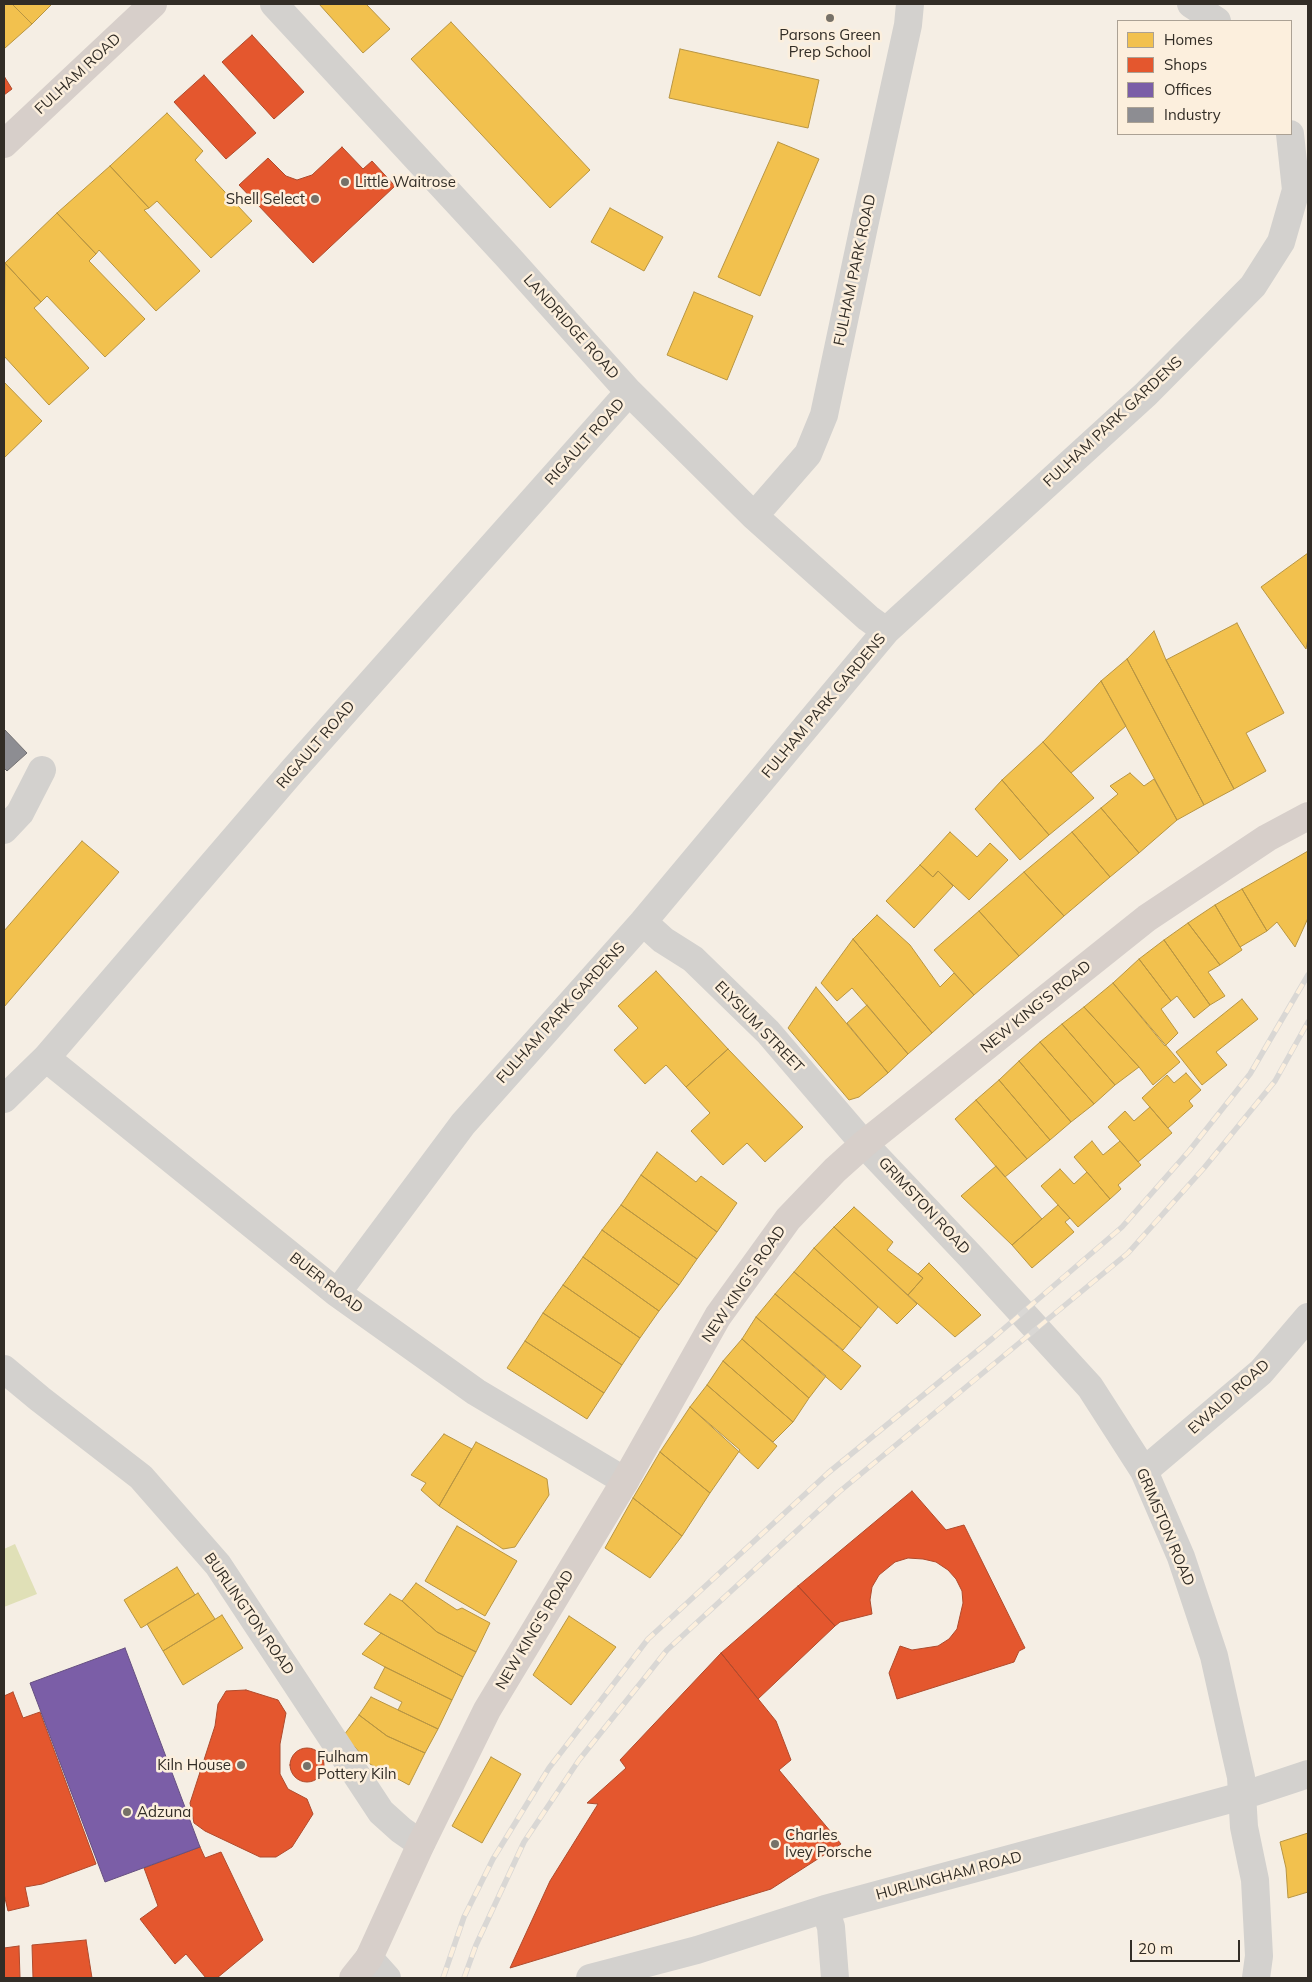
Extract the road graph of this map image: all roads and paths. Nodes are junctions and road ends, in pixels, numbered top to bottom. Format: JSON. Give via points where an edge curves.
{"nodes":[{"id":1,"x":153,"y":4,"type":"edge"},
{"id":2,"x":274,"y":4,"type":"edge"},
{"id":3,"x":910,"y":4,"type":"edge"},
{"id":4,"x":1191,"y":4,"type":"edge"},
{"id":5,"x":1215,"y":20,"type":"edge"},
{"id":6,"x":1290,"y":135,"type":"edge"},
{"id":7,"x":4,"y":144,"type":"edge"},
{"id":8,"x":630,"y":392,"type":"junction"},
{"id":9,"x":754,"y":516,"type":"junction"},
{"id":10,"x":886,"y":631,"type":"junction"},
{"id":11,"x":42,"y":770,"type":"dead end"},
{"id":12,"x":1308,"y":816,"type":"edge"},
{"id":13,"x":4,"y":830,"type":"edge"},
{"id":14,"x":643,"y":922,"type":"junction"},
{"id":15,"x":46,"y":1058,"type":"junction"},
{"id":16,"x":4,"y":1099,"type":"edge"},
{"id":17,"x":864,"y":1144,"type":"junction"},
{"id":18,"x":337,"y":1292,"type":"junction"},
{"id":19,"x":1308,"y":1317,"type":"edge"},
{"id":20,"x":4,"y":1368,"type":"edge"},
{"id":21,"x":1144,"y":1471,"type":"junction"},
{"id":22,"x":625,"y":1481,"type":"junction"},
{"id":23,"x":1308,"y":1774,"type":"edge"},
{"id":24,"x":1242,"y":1796,"type":"junction"},
{"id":25,"x":422,"y":1844,"type":"junction"},
{"id":26,"x":825,"y":1909,"type":"junction"},
{"id":27,"x":361,"y":1968,"type":"edge"},
{"id":28,"x":387,"y":1978,"type":"edge"},
{"id":29,"x":590,"y":1978,"type":"edge"},
{"id":30,"x":835,"y":1978,"type":"edge"},
{"id":31,"x":1256,"y":1978,"type":"edge"}],
"edges":[{"from":1,"to":7,"type":"main road","name":"FULHAM ROAD"},
{"from":2,"to":8,"type":"street","name":"LANDRIDGE ROAD"},
{"from":3,"to":9,"type":"street","name":"FULHAM PARK ROAD","via":[[824,415],[808,454]]},
{"from":4,"to":5,"type":"street"},
{"from":6,"to":10,"type":"street","name":"FULHAM PARK GARDENS","via":[[1296,190],[1281,242],[1254,286],[1146,394]]},
{"from":8,"to":9,"type":"street","name":"LANDRIDGE ROAD"},
{"from":8,"to":15,"type":"street","name":"RIGAULT ROAD","via":[[294,769]]},
{"from":9,"to":10,"type":"street","name":"LANDRIDGE ROAD"},
{"from":10,"to":14,"type":"street","name":"FULHAM PARK GARDENS"},
{"from":11,"to":13,"type":"street","via":[[20,813]]},
{"from":12,"to":17,"type":"main road","name":"NEW KING'S ROAD","via":[[1267,838],[1147,918]]},
{"from":14,"to":17,"type":"street","name":"ELYSIUM STREET","via":[[693,960],[768,1032]]},
{"from":14,"to":18,"type":"street","name":"FULHAM PARK GARDENS","via":[[463,1124]]},
{"from":15,"to":16,"type":"street","name":"RIGAULT ROAD"},
{"from":15,"to":18,"type":"street","name":"BUER ROAD"},
{"from":17,"to":21,"type":"street","name":"GRIMSTON ROAD","via":[[1090,1387]]},
{"from":17,"to":22,"type":"main road","name":"NEW KING'S ROAD","via":[[788,1219],[756,1262],[718,1316]]},
{"from":18,"to":22,"type":"street","name":"BUER ROAD","via":[[476,1392]]},
{"from":19,"to":21,"type":"street","name":"EWALD ROAD","via":[[1261,1372]]},
{"from":20,"to":25,"type":"street","name":"BURLINGTON ROAD","via":[[141,1477],[218,1565],[381,1812]]},
{"from":21,"to":24,"type":"street","name":"GRIMSTON ROAD","via":[[1181,1557],[1214,1656],[1241,1777]]},
{"from":22,"to":25,"type":"main road","name":"NEW KING'S ROAD","via":[[487,1710]]},
{"from":23,"to":24,"type":"street","name":"HURLINGHAM ROAD"},
{"from":24,"to":26,"type":"street","name":"HURLINGHAM ROAD"},
{"from":24,"to":31,"type":"street","name":"GRIMSTON ROAD","via":[[1244,1827],[1255,1880],[1259,1956]]},
{"from":25,"to":27,"type":"main road","name":"NEW KING'S ROAD"},
{"from":26,"to":29,"type":"street","name":"HURLINGHAM ROAD","via":[[697,1950]]},
{"from":26,"to":30,"type":"street","via":[[831,1927]]},
{"from":27,"to":28,"type":"street"}]}
